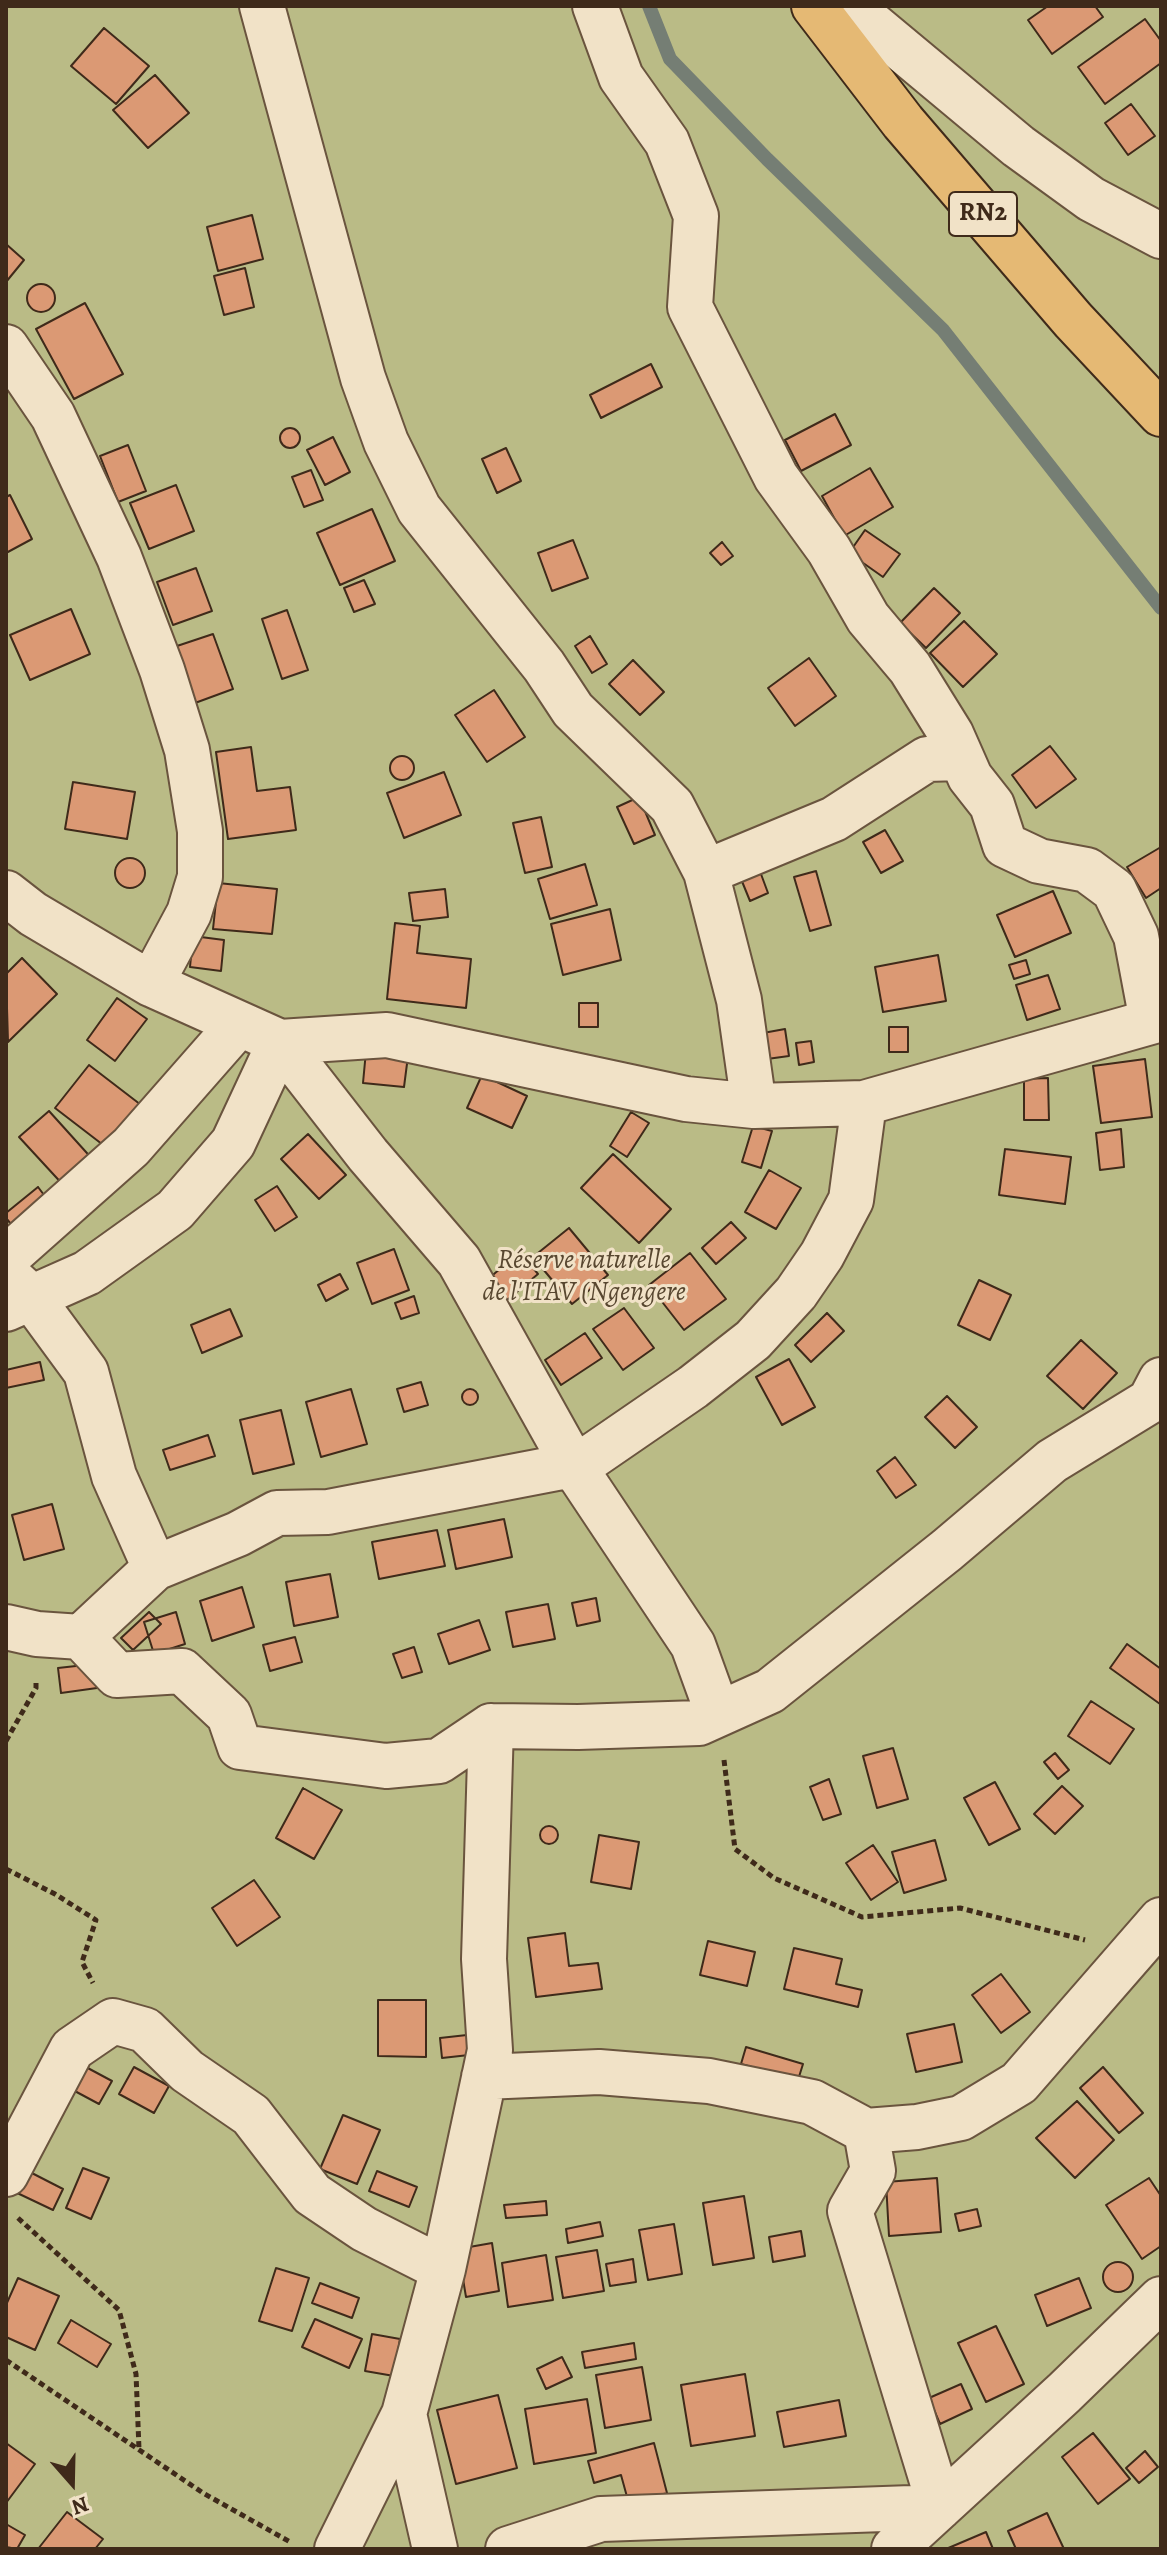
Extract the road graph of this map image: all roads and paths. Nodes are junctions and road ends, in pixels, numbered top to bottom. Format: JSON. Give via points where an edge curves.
{"nodes":[{"id":1,"x":262,"y":6,"type":"edge"},
{"id":2,"x":595,"y":6,"type":"edge"},
{"id":3,"x":814,"y":6,"type":"edge"},
{"id":4,"x":850,"y":6,"type":"edge"},
{"id":5,"x":1161,"y":236,"type":"edge"},
{"id":6,"x":6,"y":347,"type":"edge"},
{"id":7,"x":1161,"y":414,"type":"edge"},
{"id":8,"x":960,"y":758,"type":"junction"},
{"id":9,"x":706,"y":872,"type":"junction"},
{"id":10,"x":6,"y":893,"type":"edge"},
{"id":11,"x":151,"y":984,"type":"junction"},
{"id":12,"x":1157,"y":1020,"type":"edge"},
{"id":13,"x":239,"y":1024,"type":"junction"},
{"id":14,"x":280,"y":1042,"type":"junction"},
{"id":15,"x":864,"y":1103,"type":"junction"},
{"id":16,"x":754,"y":1106,"type":"junction"},
{"id":17,"x":6,"y":1258,"type":"edge"},
{"id":18,"x":14,"y":1293,"type":"edge"},
{"id":19,"x":1161,"y":1380,"type":"edge"},
{"id":20,"x":573,"y":1465,"type":"junction"},
{"id":21,"x":155,"y":1568,"type":"junction"},
{"id":22,"x":21,"y":1631,"type":"edge"},
{"id":23,"x":81,"y":1637,"type":"junction"},
{"id":24,"x":718,"y":1714,"type":"junction"},
{"id":25,"x":491,"y":1726,"type":"junction"},
{"id":26,"x":6,"y":1741,"type":"edge"},
{"id":27,"x":6,"y":1869,"type":"edge"},
{"id":28,"x":1161,"y":1920,"type":"edge"},
{"id":29,"x":1133,"y":1953,"type":"junction"},
{"id":30,"x":113,"y":2021,"type":"junction"},
{"id":31,"x":484,"y":2077,"type":"junction"},
{"id":32,"x":866,"y":2131,"type":"junction"},
{"id":33,"x":6,"y":2174,"type":"edge"},
{"id":34,"x":17,"y":2218,"type":"dead end"},
{"id":35,"x":443,"y":2269,"type":"junction"},
{"id":36,"x":1161,"y":2299,"type":"edge"},
{"id":37,"x":6,"y":2360,"type":"edge"},
{"id":38,"x":404,"y":2414,"type":"junction"},
{"id":39,"x":139,"y":2450,"type":"junction"},
{"id":40,"x":940,"y":2507,"type":"junction"},
{"id":41,"x":303,"y":2549,"type":"edge"},
{"id":42,"x":337,"y":2549,"type":"edge"},
{"id":43,"x":435,"y":2549,"type":"edge"},
{"id":44,"x":508,"y":2549,"type":"edge"},
{"id":45,"x":894,"y":2549,"type":"edge"}],
"edges":[{"from":1,"to":9,"type":"street","via":[[363,378],[386,442],[419,509],[573,710],[672,806]]},
{"from":2,"to":8,"type":"street","via":[[621,77],[667,142],[696,216],[690,307],[776,477],[829,550],[868,618],[910,668]]},
{"from":3,"to":7,"type":"highway","number":"RN2","via":[[903,122]]},
{"from":4,"to":5,"type":"street","via":[[1018,146],[1091,199]]},
{"from":6,"to":11,"type":"street","via":[[53,416],[119,557],[187,750],[200,831],[200,877],[189,913]]},
{"from":8,"to":9,"type":"street","via":[[927,759],[834,819]]},
{"from":8,"to":12,"type":"street","via":[[992,805],[1005,845],[1039,861],[1087,870],[1114,890],[1136,936]]},
{"from":9,"to":16,"type":"street","via":[[739,1000]]},
{"from":10,"to":11,"type":"street"},
{"from":11,"to":13,"type":"street"},
{"from":12,"to":15,"type":"street"},
{"from":13,"to":14,"type":"street"},
{"from":13,"to":17,"type":"street","via":[[131,1147]]},
{"from":14,"to":16,"type":"street","via":[[387,1035],[686,1099]]},
{"from":14,"to":18,"type":"street","via":[[233,1143],[175,1210],[87,1273]]},
{"from":14,"to":20,"type":"street","via":[[459,1261]]},
{"from":15,"to":16,"type":"street"},
{"from":15,"to":20,"type":"street","via":[[851,1200],[796,1293],[753,1340],[693,1387]]},
{"from":18,"to":21,"type":"street","via":[[86,1372],[114,1476]]},
{"from":19,"to":24,"type":"street","via":[[1150,1401],[1052,1461],[770,1691]]},
{"from":20,"to":21,"type":"street","via":[[328,1512],[277,1513]]},
{"from":20,"to":24,"type":"street","via":[[693,1645]]},
{"from":21,"to":23,"type":"street"},
{"from":22,"to":23,"type":"street"},
{"from":22,"to":26,"type":"path","via":[[36,1688]]},
{"from":23,"to":25,"type":"street","via":[[117,1675],[182,1671],[229,1715],[240,1747],[386,1766],[439,1761]]},
{"from":24,"to":25,"type":"street","via":[[699,1723]]},
{"from":24,"to":29,"type":"path","via":[[735,1849],[774,1878],[862,1917],[960,1908]]},
{"from":25,"to":31,"type":"street","via":[[484,1959],[490,2050]]},
{"from":27,"to":30,"type":"path","via":[[96,1920],[82,1962]]},
{"from":28,"to":29,"type":"street"},
{"from":29,"to":32,"type":"street","via":[[1019,2083],[961,2118]]},
{"from":30,"to":33,"type":"street","via":[[72,2049]]},
{"from":30,"to":35,"type":"street","via":[[145,2030],[187,2071],[251,2115],[312,2194],[364,2229]]},
{"from":31,"to":32,"type":"street","via":[[599,2072],[709,2081],[812,2102]]},
{"from":31,"to":35,"type":"street"},
{"from":32,"to":40,"type":"street","via":[[873,2171],[850,2211]]},
{"from":34,"to":39,"type":"path","via":[[119,2310],[136,2374]]},
{"from":35,"to":38,"type":"street"},
{"from":36,"to":40,"type":"street"},
{"from":37,"to":39,"type":"path"},
{"from":38,"to":42,"type":"street"},
{"from":38,"to":43,"type":"street"},
{"from":39,"to":41,"type":"path"},
{"from":40,"to":44,"type":"street","via":[[601,2519]]},
{"from":40,"to":45,"type":"street"}]}
